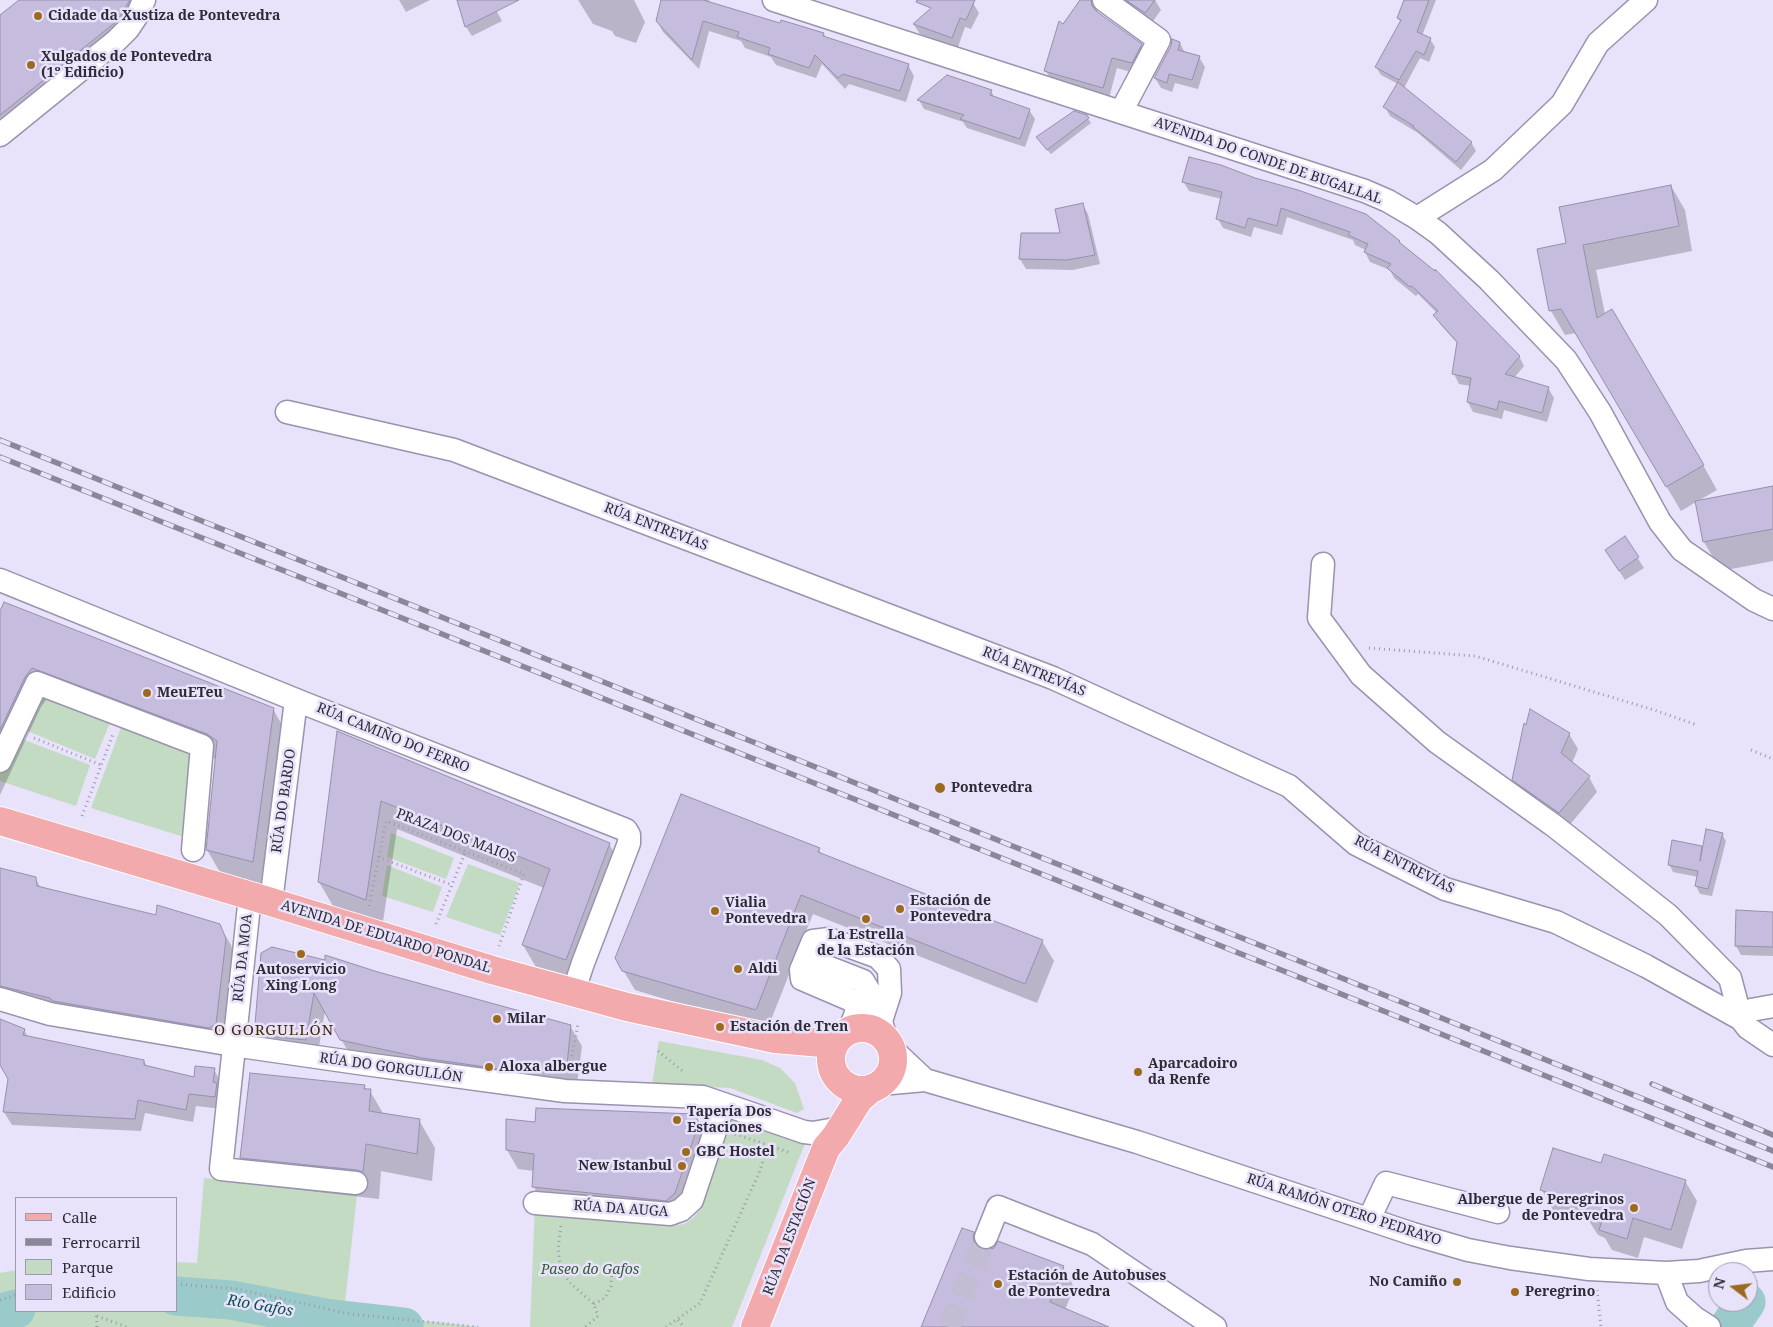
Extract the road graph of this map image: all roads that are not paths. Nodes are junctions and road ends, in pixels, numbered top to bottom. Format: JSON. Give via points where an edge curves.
{"nodes":[{"id":1,"x":144,"y":0,"type":"edge"},
{"id":2,"x":774,"y":0,"type":"edge"},
{"id":3,"x":1104,"y":0,"type":"edge"},
{"id":4,"x":1646,"y":0,"type":"edge"},
{"id":5,"x":1121,"y":112,"type":"junction"},
{"id":6,"x":0,"y":135,"type":"edge"},
{"id":7,"x":1417,"y":218,"type":"junction"},
{"id":8,"x":287,"y":412,"type":"dead end"},
{"id":9,"x":1323,"y":564,"type":"dead end"},
{"id":10,"x":0,"y":580,"type":"edge"},
{"id":11,"x":1773,"y":609,"type":"edge"},
{"id":12,"x":296,"y":700,"type":"junction"},
{"id":13,"x":0,"y":761,"type":"edge"},
{"id":14,"x":0,"y":821,"type":"edge"},
{"id":15,"x":193,"y":850,"type":"dead end"},
{"id":16,"x":260,"y":899,"type":"junction"},
{"id":17,"x":574,"y":993,"type":"junction"},
{"id":18,"x":890,"y":993,"type":"junction"},
{"id":19,"x":0,"y":999,"type":"edge"},
{"id":20,"x":1773,"y":1006,"type":"edge"},
{"id":21,"x":1741,"y":1019,"type":"junction"},
{"id":22,"x":865,"y":1038,"type":"junction"},
{"id":23,"x":775,"y":1039,"type":"junction"},
{"id":24,"x":233,"y":1045,"type":"junction"},
{"id":25,"x":1773,"y":1045,"type":"edge"},
{"id":26,"x":836,"y":1076,"type":"junction"},
{"id":27,"x":925,"y":1080,"type":"junction"},
{"id":28,"x":876,"y":1086,"type":"junction"},
{"id":29,"x":724,"y":1104,"type":"junction"},
{"id":30,"x":832,"y":1135,"type":"junction"},
{"id":31,"x":356,"y":1183,"type":"dead end"},
{"id":32,"x":534,"y":1203,"type":"dead end"},
{"id":33,"x":1498,"y":1212,"type":"dead end"},
{"id":34,"x":1369,"y":1219,"type":"junction"},
{"id":35,"x":986,"y":1236,"type":"tunnel mouth"},
{"id":36,"x":1773,"y":1259,"type":"edge"},
{"id":37,"x":1666,"y":1274,"type":"junction"},
{"id":38,"x":1702,"y":1322,"type":"edge"},
{"id":39,"x":755,"y":1327,"type":"edge"},
{"id":40,"x":1215,"y":1327,"type":"edge"}],
"edges":[{"from":1,"to":6,"type":"street","via":[[138,14],[116,42]]},
{"from":2,"to":5,"type":"street","name":"AVENIDA DO CONDE DE BUGALLAL"},
{"from":3,"to":5,"type":"street","via":[[1160,40]]},
{"from":4,"to":7,"type":"street","via":[[1598,43],[1562,104],[1493,170]]},
{"from":5,"to":7,"type":"street","name":"AVENIDA DO CONDE DE BUGALLAL","via":[[1365,191]]},
{"from":7,"to":11,"type":"street","name":"AVENIDA DO CONDE DE BUGALLAL","via":[[1489,280],[1566,360],[1600,412],[1660,522],[1682,550],[1754,600]]},
{"from":8,"to":21,"type":"street","name":"RÚA ENTREVÍAS","via":[[454,450],[1053,678],[1289,786],[1356,844],[1436,884],[1556,922],[1646,966]]},
{"from":9,"to":21,"type":"street","via":[[1319,618],[1360,675],[1437,742],[1553,825],[1668,915],[1730,978]]},
{"from":10,"to":12,"type":"street","name":"RÚA CAMIÑO DO FERRO"},
{"from":12,"to":16,"type":"street","name":"RÚA DO BARDO"},
{"from":12,"to":17,"type":"street","name":"RÚA CAMIÑO DO FERRO","via":[[626,830],[629,843]]},
{"from":13,"to":15,"type":"street","via":[[37,683],[202,746]]},
{"from":14,"to":16,"type":"main road","name":"AVENIDA DE EDUARDO PONDAL"},
{"from":16,"to":17,"type":"main road","name":"AVENIDA DE EDUARDO PONDAL"},
{"from":16,"to":24,"type":"street","name":"RÚA DA MOA"},
{"from":17,"to":23,"type":"main road","name":"AVENIDA DE EDUARDO PONDAL","via":[[648,1013]]},
{"from":18,"to":22,"type":"street","via":[[881,1021]]},
{"from":18,"to":22,"type":"street","via":[[872,973],[819,957],[863,982],[872,996]]},
{"from":18,"to":22,"type":"street","via":[[889,969],[878,957],[829,939],[814,941],[802,970],[802,979],[858,1003],[855,1016]]},
{"from":19,"to":24,"type":"street","name":"RÚA DO GORGULLÓN","via":[[50,1014]]},
{"from":20,"to":21,"type":"street","via":[[1751,1010]]},
{"from":21,"to":25,"type":"street","name":"RÚA ENTREVÍAS","via":[[1748,1028]]},
{"from":22,"to":23,"type":"main road","name":"AVENIDA DE EDUARDO PONDAL"},
{"from":22,"to":26,"type":"main road","via":[[831,1054]]},
{"from":22,"to":27,"type":"street","name":"RÚA RAMÓN OTERO PEDRAYO"},
{"from":22,"to":28,"type":"main road","via":[[893,1058],[887,1076]]},
{"from":23,"to":26,"type":"main road","name":"AVENIDA DE EDUARDO PONDAL"},
{"from":24,"to":29,"type":"street","name":"RÚA DO GORGULLÓN","via":[[565,1091],[703,1097]]},
{"from":24,"to":31,"type":"street","name":"RÚA DA MOA","via":[[222,1169]]},
{"from":26,"to":28,"type":"main road","via":[[851,1088],[861,1090]]},
{"from":26,"to":30,"type":"main road","name":"RÚA DA ESTACIÓN"},
{"from":27,"to":28,"type":"street","name":"RÚA RAMÓN OTERO PEDRAYO"},
{"from":27,"to":34,"type":"street","name":"RÚA RAMÓN OTERO PEDRAYO","via":[[1137,1142]]},
{"from":28,"to":30,"type":"main road","name":"RÚA DA ESTACIÓN","via":[[858,1100]]},
{"from":29,"to":30,"type":"street","name":"RÚA DO GORGULLÓN","via":[[804,1132]]},
{"from":29,"to":32,"type":"street","name":"RÚA DA AUGA","via":[[692,1200],[682,1210],[670,1214]]},
{"from":30,"to":39,"type":"main road","name":"RÚA DA ESTACIÓN"},
{"from":33,"to":34,"type":"street","via":[[1386,1183]]},
{"from":34,"to":37,"type":"street","name":"RÚA RAMÓN OTERO PEDRAYO","via":[[1468,1250],[1510,1258],[1589,1269]]},
{"from":35,"to":40,"type":"street","via":[[998,1207],[1092,1244]]},
{"from":36,"to":37,"type":"street","name":"RÚA RAMÓN OTERO PEDRAYO"},
{"from":37,"to":38,"type":"street","via":[[1677,1302]]}]}
